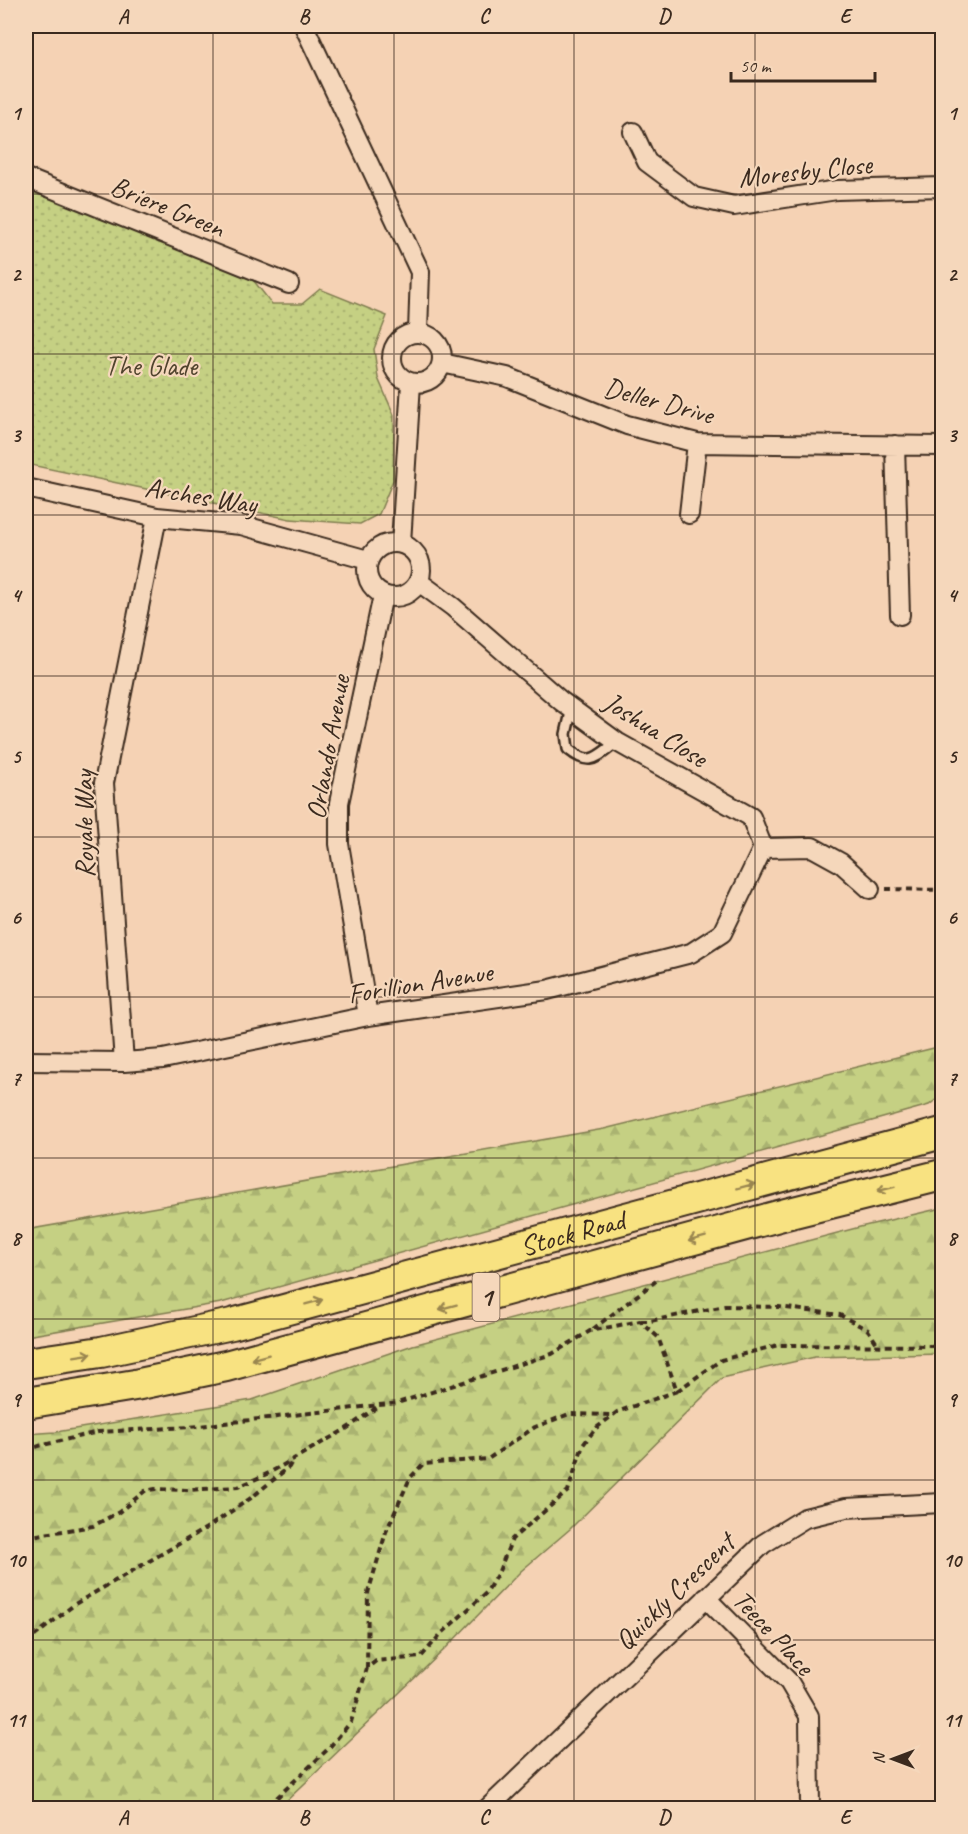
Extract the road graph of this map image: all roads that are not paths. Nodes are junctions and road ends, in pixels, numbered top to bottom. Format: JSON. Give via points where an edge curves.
{"nodes":[{"id":1,"x":304,"y":26,"type":"edge"},
{"id":2,"x":633,"y":132,"type":"dead end"},
{"id":3,"x":26,"y":178,"type":"edge"},
{"id":4,"x":942,"y":187,"type":"edge"},
{"id":5,"x":290,"y":284,"type":"dead end"},
{"id":6,"x":418,"y":333,"type":"junction"},
{"id":7,"x":442,"y":363,"type":"junction"},
{"id":8,"x":411,"y":383,"type":"junction"},
{"id":9,"x":696,"y":443,"type":"junction"},
{"id":10,"x":895,"y":445,"type":"junction"},
{"id":11,"x":942,"y":446,"type":"edge"},
{"id":12,"x":26,"y":489,"type":"edge"},
{"id":13,"x":688,"y":514,"type":"dead end"},
{"id":14,"x":157,"y":517,"type":"junction"},
{"id":15,"x":401,"y":543,"type":"junction"},
{"id":16,"x":368,"y":560,"type":"junction"},
{"id":17,"x":419,"y":582,"type":"junction"},
{"id":18,"x":382,"y":595,"type":"junction"},
{"id":19,"x":900,"y":615,"type":"dead end"},
{"id":20,"x":572,"y":708,"type":"junction"},
{"id":21,"x":616,"y":742,"type":"junction"},
{"id":22,"x":763,"y":848,"type":"junction"},
{"id":23,"x":870,"y":889,"type":"road end"},
{"id":24,"x":369,"y":1016,"type":"junction"},
{"id":25,"x":26,"y":1061,"type":"edge"},
{"id":26,"x":124,"y":1062,"type":"junction"},
{"id":27,"x":942,"y":1133,"type":"edge"},
{"id":28,"x":942,"y":1174,"type":"edge"},
{"id":29,"x":26,"y":1364,"type":"edge"},
{"id":30,"x":26,"y":1403,"type":"edge"},
{"id":31,"x":942,"y":1503,"type":"edge"},
{"id":32,"x":706,"y":1598,"type":"junction"},
{"id":33,"x":488,"y":1809,"type":"edge"},
{"id":34,"x":810,"y":1809,"type":"edge"}],
"edges":[{"from":1,"to":6,"type":"street","via":[[420,272]]},
{"from":2,"to":4,"type":"street","name":"Moresby Close","via":[[647,162],[694,197],[734,206],[837,190]]},
{"from":3,"to":5,"type":"street","name":"Briere Green"},
{"from":6,"to":7,"type":"street","via":[[437,343]]},
{"from":6,"to":8,"type":"street","via":[[406,335],[391,354],[399,377]]},
{"from":7,"to":8,"type":"street","via":[[436,376],[424,383]]},
{"from":7,"to":9,"type":"street","name":"Deller Drive","via":[[507,377],[627,424]]},
{"from":8,"to":15,"type":"street"},
{"from":9,"to":10,"type":"street","name":"Deller Drive"},
{"from":9,"to":13,"type":"street"},
{"from":10,"to":11,"type":"street","name":"Deller Drive"},
{"from":10,"to":19,"type":"street"},
{"from":12,"to":14,"type":"street","name":"Arches Way"},
{"from":14,"to":16,"type":"street","name":"Arches Way","via":[[241,525]]},
{"from":14,"to":26,"type":"street","name":"Royale Way","via":[[104,783]]},
{"from":15,"to":16,"type":"street","via":[[377,547]]},
{"from":15,"to":17,"type":"street","via":[[414,550],[420,562]]},
{"from":16,"to":18,"type":"street","via":[[367,576],[373,589]]},
{"from":17,"to":18,"type":"street","via":[[409,594],[394,598]]},
{"from":17,"to":20,"type":"street","name":"Joshua Close"},
{"from":18,"to":24,"type":"street","name":"Orlando Avenue","via":[[339,803],[339,844]]},
{"from":20,"to":21,"type":"street","name":"Joshua Close"},
{"from":20,"to":21,"type":"lane","via":[[567,742],[568,749],[579,759],[592,760]]},
{"from":21,"to":22,"type":"street","name":"Joshua Close","via":[[751,817]]},
{"from":22,"to":23,"type":"street","via":[[812,847],[841,863]]},
{"from":22,"to":24,"type":"street","name":"Forillion Avenue","via":[[722,933],[691,953],[547,990]]},
{"from":24,"to":26,"type":"street","name":"Forillion Avenue","via":[[163,1059]]},
{"from":25,"to":26,"type":"street","name":"Forillion Avenue"},
{"from":29,"to":27,"type":"highway","name":"Stock Road","number":"1","one_way":true,"via":[[232,1324]]},
{"from":28,"to":30,"type":"highway","name":"Stock Road","number":"1","one_way":true,"via":[[226,1366]]},
{"from":31,"to":32,"type":"street","name":"Quickly Crescent","via":[[846,1508],[805,1518],[763,1544]]},
{"from":32,"to":33,"type":"street","name":"Quickly Crescent"},
{"from":32,"to":34,"type":"street","name":"Teece Place","via":[[789,1682],[810,1716]]}]}
